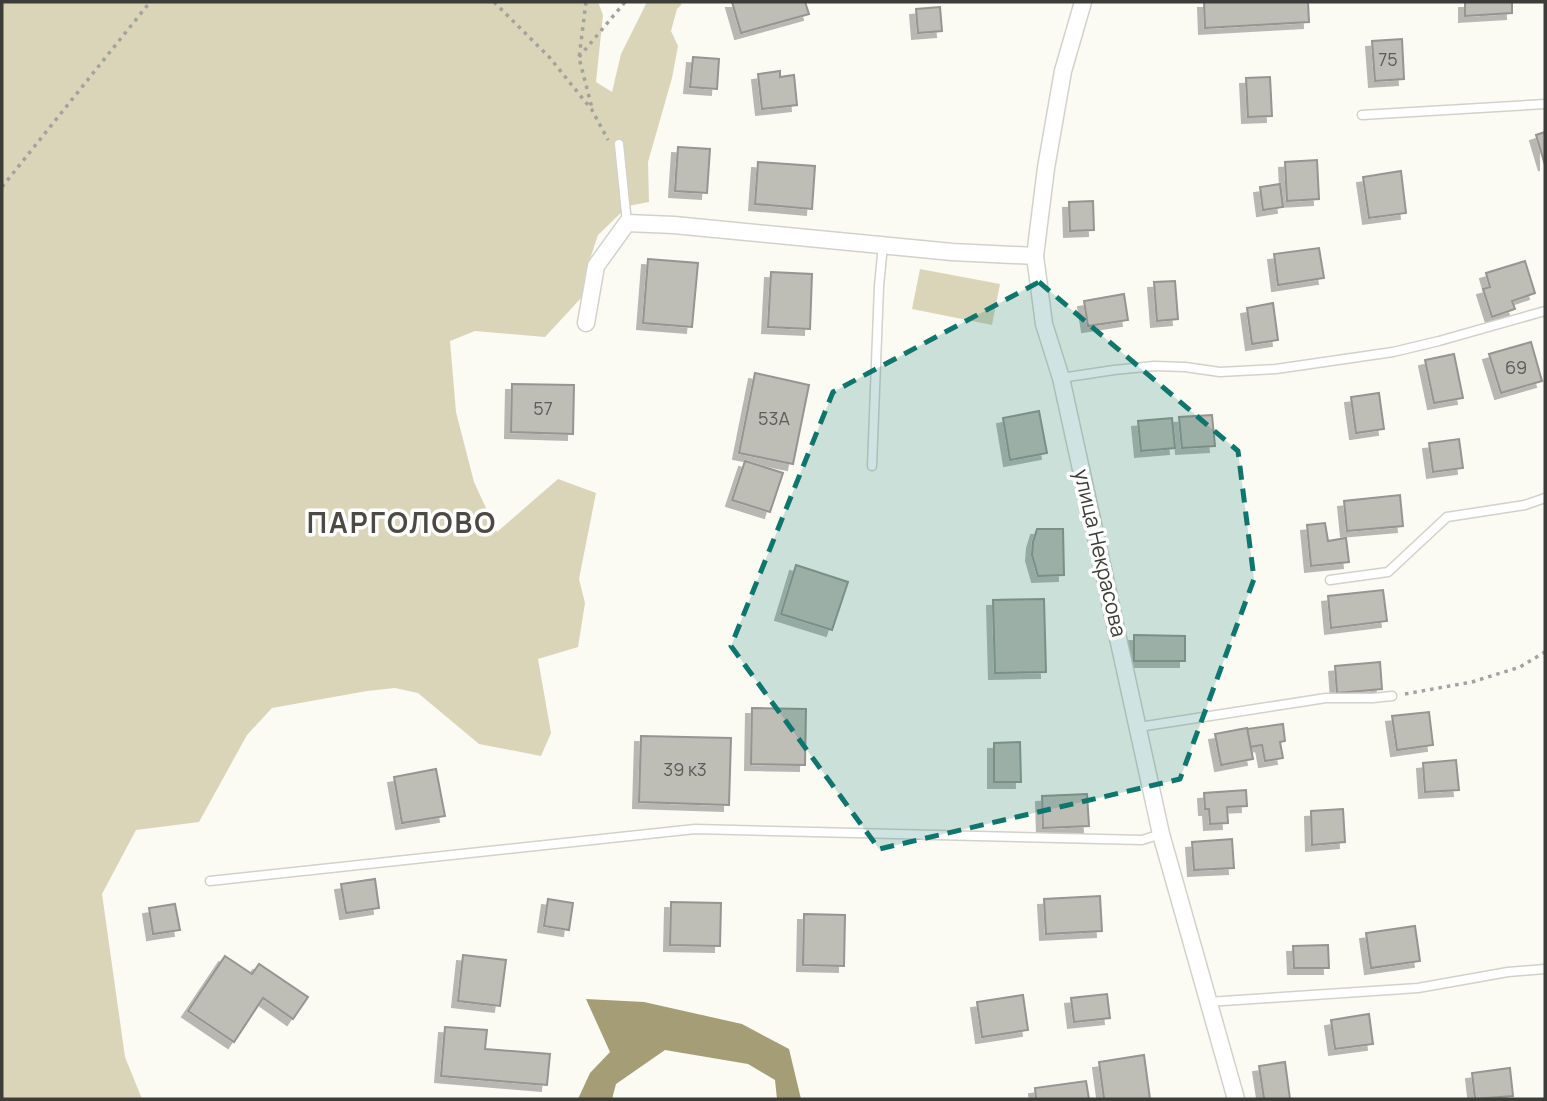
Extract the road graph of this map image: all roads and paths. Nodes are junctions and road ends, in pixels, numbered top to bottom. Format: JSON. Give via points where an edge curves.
{"nodes":[{"id":1,"x":150,"y":2,"type":"edge"},
{"id":2,"x":494,"y":2,"type":"edge"},
{"id":3,"x":586,"y":2,"type":"edge"},
{"id":4,"x":625,"y":2,"type":"edge"},
{"id":5,"x":1083,"y":2,"type":"edge"},
{"id":6,"x":579,"y":58,"type":"junction"},
{"id":7,"x":1545,"y":104,"type":"edge"},
{"id":8,"x":1362,"y":115,"type":"dead end"},
{"id":9,"x":619,"y":144,"type":"dead end"},
{"id":10,"x":2,"y":187,"type":"edge"},
{"id":11,"x":627,"y":223,"type":"junction"},
{"id":12,"x":883,"y":245,"type":"junction"},
{"id":13,"x":1035,"y":256,"type":"junction"},
{"id":14,"x":1545,"y":311,"type":"edge"},
{"id":15,"x":586,"y":323,"type":"dead end"},
{"id":16,"x":1061,"y":378,"type":"junction"},
{"id":17,"x":872,"y":467,"type":"dead end"},
{"id":18,"x":1545,"y":498,"type":"edge"},
{"id":19,"x":1331,"y":580,"type":"dead end"},
{"id":20,"x":1545,"y":652,"type":"edge"},
{"id":21,"x":1392,"y":696,"type":"joint"},
{"id":22,"x":1139,"y":727,"type":"junction"},
{"id":23,"x":1161,"y":834,"type":"junction"},
{"id":24,"x":210,"y":881,"type":"dead end"},
{"id":25,"x":1545,"y":969,"type":"edge"},
{"id":26,"x":1208,"y":1002,"type":"junction"},
{"id":27,"x":1236,"y":1099,"type":"edge"}],
"edges":[{"from":1,"to":10,"type":"path"},
{"from":2,"to":6,"type":"path","via":[[550,58],[592,110]]},
{"from":3,"to":6,"type":"path"},
{"from":4,"to":6,"type":"path"},
{"from":5,"to":13,"type":"street","name":"улица Некрасова","via":[[1063,71]]},
{"from":7,"to":8,"type":"lane"},
{"from":9,"to":11,"type":"lane"},
{"from":11,"to":12,"type":"street"},
{"from":11,"to":15,"type":"street","via":[[596,266]]},
{"from":12,"to":13,"type":"street"},
{"from":12,"to":17,"type":"lane"},
{"from":13,"to":16,"type":"street","name":"улица Некрасова","via":[[1044,324]]},
{"from":14,"to":16,"type":"lane","via":[[1393,352],[1276,369],[1220,372],[1154,366]]},
{"from":16,"to":22,"type":"street","name":"улица Некрасова"},
{"from":18,"to":19,"type":"lane","via":[[1447,517],[1388,572]]},
{"from":20,"to":21,"type":"path","via":[[1520,667],[1472,682]]},
{"from":21,"to":22,"type":"lane","via":[[1326,698]]},
{"from":22,"to":23,"type":"street","name":"улица Некрасова"},
{"from":23,"to":24,"type":"lane","via":[[1142,840],[695,829]]},
{"from":23,"to":26,"type":"street","name":"улица Некрасова"},
{"from":25,"to":26,"type":"lane","via":[[1418,988]]},
{"from":26,"to":27,"type":"street","name":"улица Некрасова"}]}
